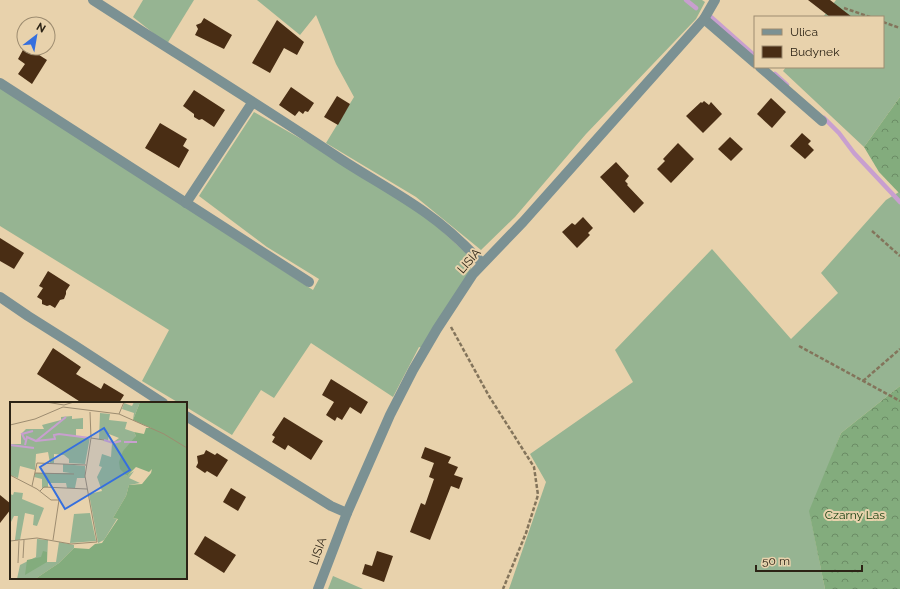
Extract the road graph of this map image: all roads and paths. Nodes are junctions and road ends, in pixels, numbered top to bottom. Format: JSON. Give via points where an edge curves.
{"nodes":[{"id":1,"x":92,"y":0,"type":"edge"},
{"id":2,"x":715,"y":0,"type":"edge"},
{"id":3,"x":844,"y":8,"type":"dead end"},
{"id":4,"x":867,"y":16,"type":"edge"},
{"id":5,"x":704,"y":19,"type":"junction"},
{"id":6,"x":884,"y":22,"type":"edge"},
{"id":7,"x":900,"y":28,"type":"edge"},
{"id":8,"x":754,"y":62,"type":"edge"},
{"id":9,"x":761,"y":68,"type":"edge"},
{"id":10,"x":0,"y":82,"type":"edge"},
{"id":11,"x":252,"y":103,"type":"junction"},
{"id":12,"x":822,"y":121,"type":"dead end"},
{"id":13,"x":186,"y":203,"type":"junction"},
{"id":14,"x":872,"y":231,"type":"dead end"},
{"id":15,"x":900,"y":256,"type":"edge"},
{"id":16,"x":482,"y":264,"type":"junction"},
{"id":17,"x":309,"y":282,"type":"dead end"},
{"id":18,"x":0,"y":297,"type":"edge"},
{"id":19,"x":446,"y":316,"type":"junction"},
{"id":20,"x":799,"y":346,"type":"dead end"},
{"id":21,"x":900,"y":349,"type":"edge"},
{"id":22,"x":863,"y":381,"type":"junction"},
{"id":23,"x":900,"y":401,"type":"edge"},
{"id":24,"x":161,"y":402,"type":"edge"},
{"id":25,"x":187,"y":417,"type":"edge"},
{"id":26,"x":347,"y":512,"type":"junction"},
{"id":27,"x":318,"y":589,"type":"edge"},
{"id":28,"x":504,"y":589,"type":"edge"}],
"edges":[{"from":1,"to":11,"type":"street"},
{"from":2,"to":5,"type":"street","name":"LISIA"},
{"from":3,"to":4,"type":"path"},
{"from":5,"to":8,"type":"street"},
{"from":5,"to":16,"type":"street","name":"LISIA","via":[[498,250]]},
{"from":6,"to":7,"type":"path"},
{"from":9,"to":12,"type":"street"},
{"from":10,"to":13,"type":"street"},
{"from":11,"to":13,"type":"street"},
{"from":11,"to":16,"type":"street","via":[[426,213]]},
{"from":13,"to":17,"type":"street"},
{"from":14,"to":15,"type":"path"},
{"from":16,"to":19,"type":"street","name":"LISIA"},
{"from":18,"to":24,"type":"street"},
{"from":19,"to":26,"type":"street","name":"LISIA","via":[[425,348],[400,396]]},
{"from":19,"to":28,"type":"path","via":[[489,396],[534,467],[538,495]]},
{"from":20,"to":22,"type":"path"},
{"from":21,"to":22,"type":"path"},
{"from":22,"to":23,"type":"path"},
{"from":25,"to":26,"type":"street","via":[[331,506]]},
{"from":26,"to":27,"type":"street","name":"LISIA"}]}
